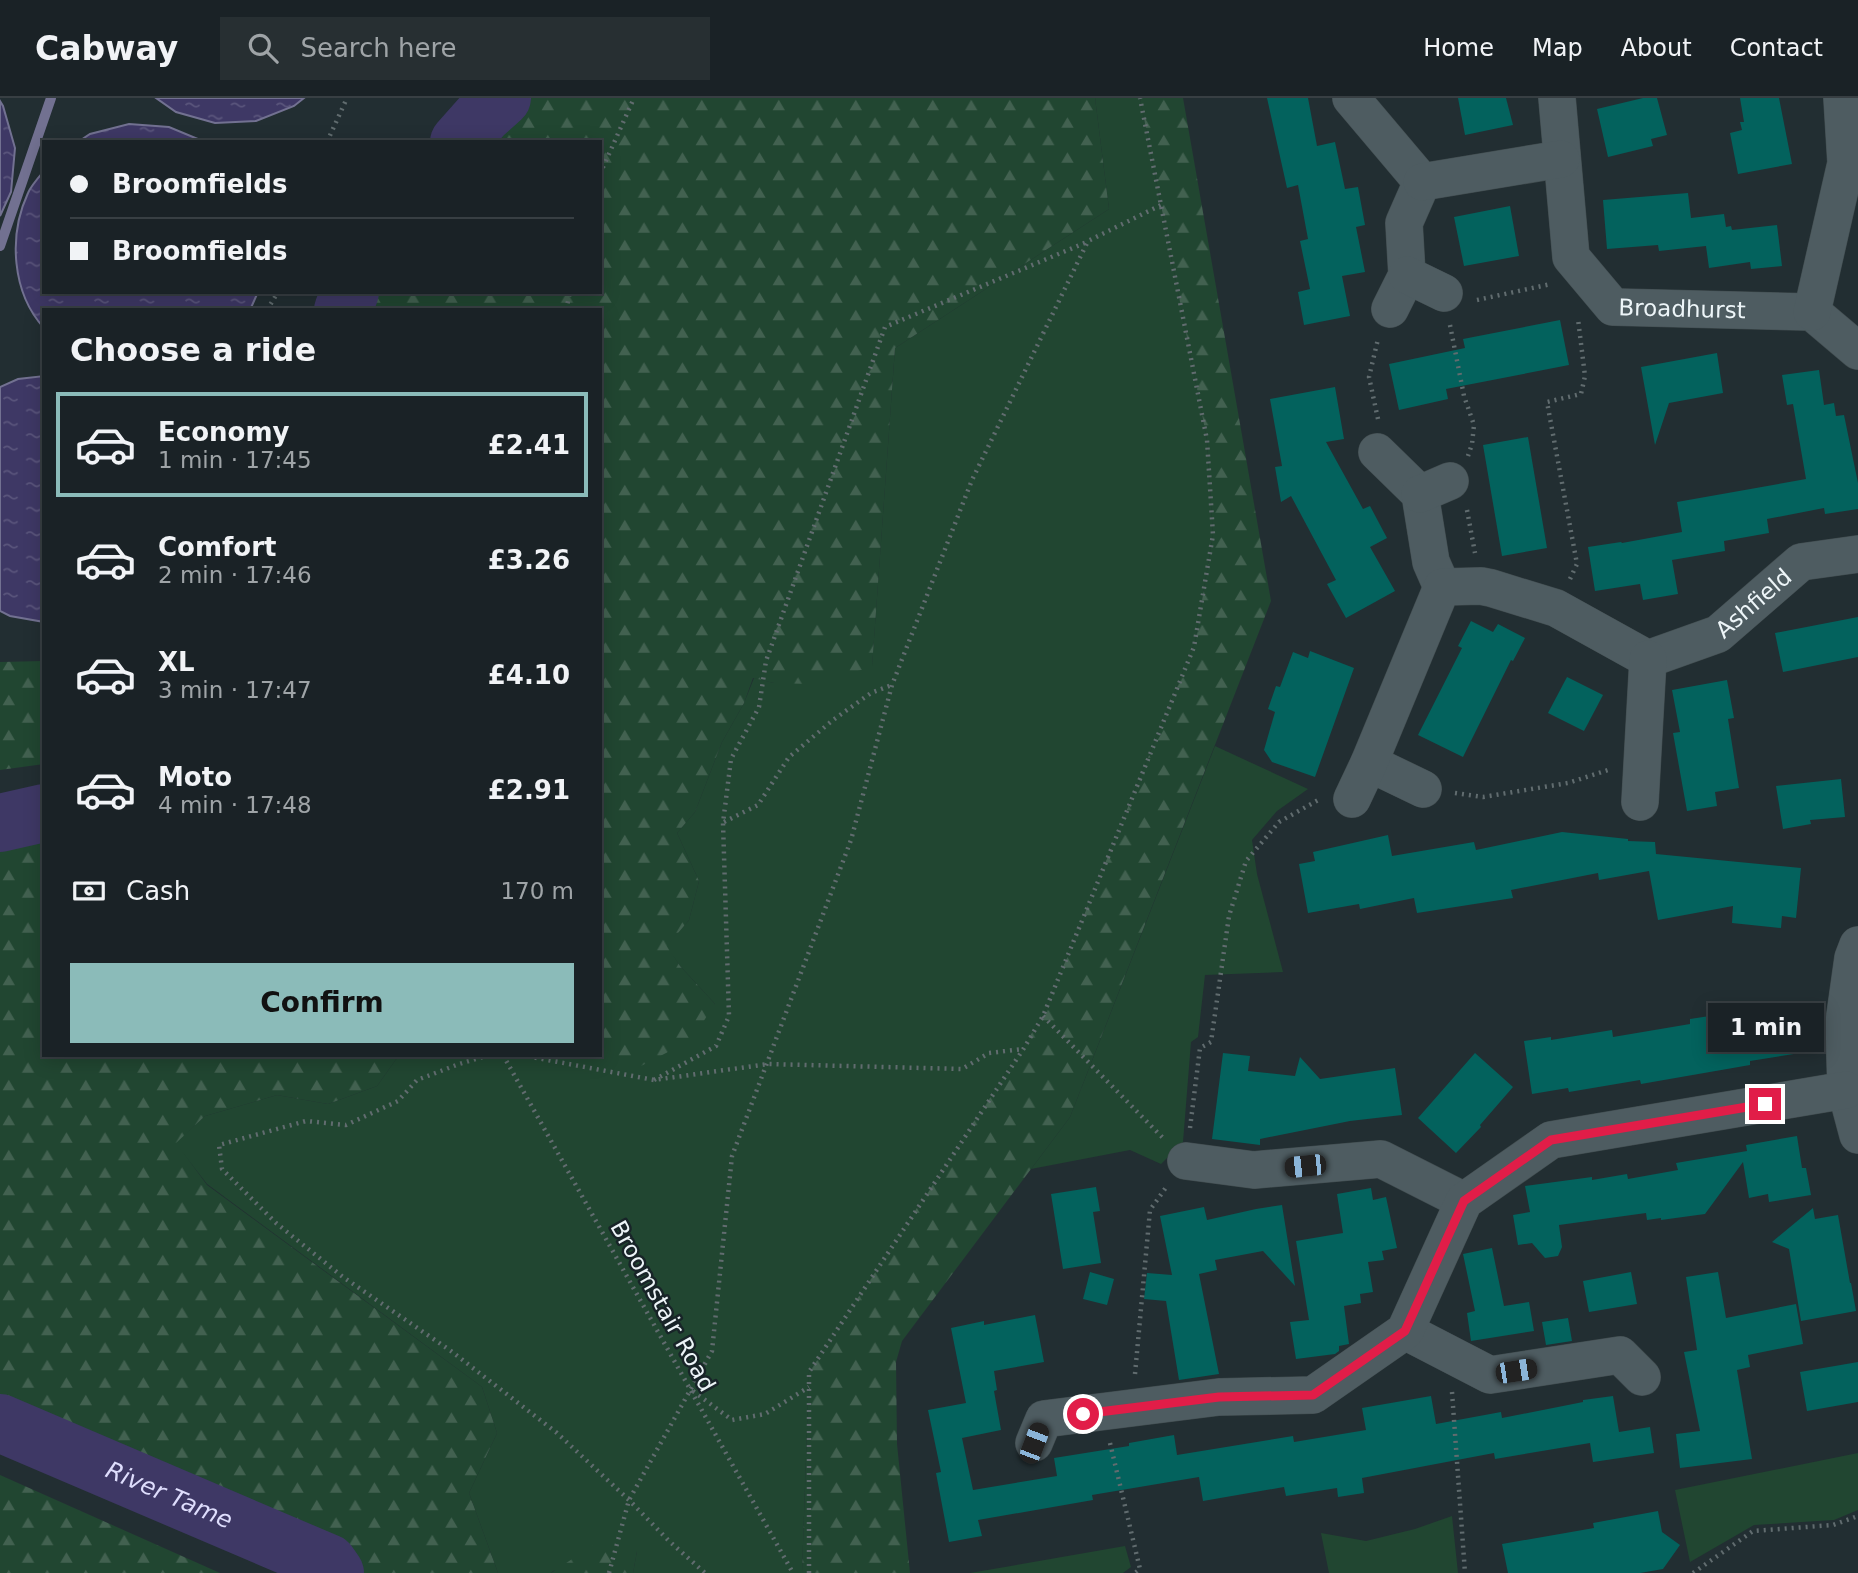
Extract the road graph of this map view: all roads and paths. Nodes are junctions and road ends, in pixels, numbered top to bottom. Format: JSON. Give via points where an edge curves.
{"nodes":[{"id":1,"x":347,"y":98,"type":"edge"},
{"id":2,"x":634,"y":98,"type":"edge"},
{"id":3,"x":1140,"y":98,"type":"edge"},
{"id":4,"x":1351,"y":98,"type":"edge"},
{"id":5,"x":1557,"y":98,"type":"edge"},
{"id":6,"x":1842,"y":98,"type":"edge"},
{"id":7,"x":328,"y":140,"type":"edge"},
{"id":8,"x":1562,"y":159,"type":"junction"},
{"id":9,"x":602,"y":170,"type":"edge"},
{"id":10,"x":1422,"y":182,"type":"junction"},
{"id":11,"x":1161,"y":205,"type":"junction"},
{"id":12,"x":1088,"y":241,"type":"junction"},
{"id":13,"x":1407,"y":275,"type":"junction"},
{"id":14,"x":1559,"y":292,"type":"dead end"},
{"id":15,"x":1444,"y":293,"type":"junction"},
{"id":16,"x":1391,"y":309,"type":"joint"},
{"id":17,"x":1572,"y":310,"type":"dead end"},
{"id":18,"x":1812,"y":313,"type":"junction"},
{"id":19,"x":1858,"y":351,"type":"edge"},
{"id":20,"x":1377,"y":452,"type":"joint"},
{"id":21,"x":1443,"y":485,"type":"junction"},
{"id":22,"x":1858,"y":554,"type":"edge"},
{"id":23,"x":1481,"y":586,"type":"junction"},
{"id":24,"x":1441,"y":587,"type":"junction"},
{"id":25,"x":1556,"y":608,"type":"junction"},
{"id":26,"x":1648,"y":659,"type":"junction"},
{"id":27,"x":892,"y":685,"type":"junction"},
{"id":28,"x":1642,"y":759,"type":"junction"},
{"id":29,"x":1369,"y":763,"type":"junction"},
{"id":30,"x":1423,"y":789,"type":"joint"},
{"id":31,"x":1352,"y":799,"type":"joint"},
{"id":32,"x":1640,"y":802,"type":"dead end"},
{"id":33,"x":723,"y":823,"type":"junction"},
{"id":34,"x":1858,"y":945,"type":"edge"},
{"id":35,"x":1043,"y":1016,"type":"junction"},
{"id":36,"x":1024,"y":1048,"type":"junction"},
{"id":37,"x":482,"y":1057,"type":"edge"},
{"id":38,"x":504,"y":1057,"type":"edge"},
{"id":39,"x":532,"y":1057,"type":"edge"},
{"id":40,"x":768,"y":1065,"type":"junction"},
{"id":41,"x":654,"y":1080,"type":"junction"},
{"id":42,"x":1846,"y":1090,"type":"junction"},
{"id":43,"x":1858,"y":1135,"type":"edge"},
{"id":44,"x":1186,"y":1161,"type":"junction"},
{"id":45,"x":1464,"y":1201,"type":"junction"},
{"id":46,"x":1405,"y":1331,"type":"junction"},
{"id":47,"x":1449,"y":1354,"type":"junction"},
{"id":48,"x":1642,"y":1377,"type":"dead end"},
{"id":49,"x":808,"y":1387,"type":"junction"},
{"id":50,"x":690,"y":1389,"type":"junction"},
{"id":51,"x":1118,"y":1409,"type":"junction"},
{"id":52,"x":1034,"y":1443,"type":"dead end"},
{"id":53,"x":629,"y":1500,"type":"junction"},
{"id":54,"x":1858,"y":1516,"type":"edge"},
{"id":55,"x":610,"y":1573,"type":"edge"},
{"id":56,"x":705,"y":1573,"type":"edge"},
{"id":57,"x":793,"y":1573,"type":"edge"},
{"id":58,"x":809,"y":1573,"type":"edge"},
{"id":59,"x":1135,"y":1573,"type":"edge"},
{"id":60,"x":1465,"y":1573,"type":"edge"},
{"id":61,"x":1693,"y":1573,"type":"edge"}],
"edges":[{"from":1,"to":7,"type":"path"},
{"from":2,"to":9,"type":"path"},
{"from":3,"to":11,"type":"path"},
{"from":4,"to":10,"type":"street"},
{"from":5,"to":8,"type":"street","name":"Broadhurst"},
{"from":6,"to":18,"type":"street","via":[[1846,163]]},
{"from":8,"to":10,"type":"street"},
{"from":8,"to":18,"type":"street","name":"Broadhurst","via":[[1571,257],[1613,307]]},
{"from":10,"to":13,"type":"street","via":[[1404,223]]},
{"from":11,"to":12,"type":"path"},
{"from":11,"to":35,"type":"path","via":[[1207,440],[1213,536],[1194,647]]},
{"from":12,"to":27,"type":"path","via":[[972,480]]},
{"from":12,"to":33,"type":"path","via":[[885,327],[766,661],[759,707],[730,759]]},
{"from":13,"to":15,"type":"street"},
{"from":13,"to":16,"type":"street"},
{"from":14,"to":15,"type":"path","via":[[1552,284],[1464,303]]},
{"from":15,"to":21,"type":"path","via":[[1474,425],[1472,444]]},
{"from":16,"to":20,"type":"path","via":[[1381,325],[1369,377],[1381,432]]},
{"from":17,"to":25,"type":"path","via":[[1578,318],[1585,376],[1581,394],[1547,402],[1577,564]]},
{"from":18,"to":19,"type":"street"},
{"from":20,"to":21,"type":"street"},
{"from":21,"to":23,"type":"path"},
{"from":21,"to":24,"type":"street","via":[[1431,562]]},
{"from":22,"to":26,"type":"street","name":"Ashfield","via":[[1801,562],[1718,634]]},
{"from":23,"to":24,"type":"street"},
{"from":23,"to":25,"type":"street"},
{"from":24,"to":29,"type":"street"},
{"from":25,"to":26,"type":"street"},
{"from":26,"to":28,"type":"street"},
{"from":27,"to":33,"type":"path","via":[[871,693],[833,720],[789,757],[758,805]]},
{"from":27,"to":40,"type":"path","via":[[851,840]]},
{"from":28,"to":30,"type":"path","via":[[1568,783],[1483,797]]},
{"from":28,"to":32,"type":"street"},
{"from":29,"to":30,"type":"street"},
{"from":29,"to":31,"type":"street"},
{"from":31,"to":44,"type":"path","via":[[1321,798],[1279,822],[1245,861],[1229,916],[1211,1042],[1200,1048]]},
{"from":33,"to":41,"type":"path","via":[[729,1016],[716,1046]]},
{"from":34,"to":42,"type":"street","via":[[1844,1022]]},
{"from":35,"to":36,"type":"path"},
{"from":35,"to":44,"type":"path"},
{"from":36,"to":40,"type":"path","via":[[989,1053],[961,1069]]},
{"from":36,"to":49,"type":"path","via":[[808,1372]]},
{"from":37,"to":53,"type":"path","via":[[417,1080],[398,1101],[346,1125],[306,1121],[219,1145],[222,1169],[286,1231],[557,1433]]},
{"from":38,"to":50,"type":"path","name":"Broomstair Road"},
{"from":39,"to":41,"type":"path"},
{"from":40,"to":41,"type":"path"},
{"from":40,"to":50,"type":"path","via":[[732,1156],[712,1351]]},
{"from":42,"to":43,"type":"street"},
{"from":42,"to":45,"type":"street","via":[[1551,1140]]},
{"from":44,"to":45,"type":"street","via":[[1254,1171],[1381,1158]]},
{"from":44,"to":51,"type":"path","via":[[1150,1210]]},
{"from":45,"to":46,"type":"street"},
{"from":46,"to":47,"type":"street"},
{"from":46,"to":51,"type":"street","via":[[1313,1395],[1219,1397]]},
{"from":47,"to":48,"type":"street","via":[[1490,1376],[1619,1356]]},
{"from":47,"to":60,"type":"path"},
{"from":49,"to":50,"type":"path","via":[[765,1414],[732,1420]]},
{"from":49,"to":58,"type":"path"},
{"from":50,"to":53,"type":"path"},
{"from":50,"to":57,"type":"path","name":"Broomstair Road"},
{"from":51,"to":52,"type":"street","via":[[1044,1419]]},
{"from":51,"to":59,"type":"path","via":[[1140,1569]]},
{"from":53,"to":55,"type":"path"},
{"from":53,"to":56,"type":"path"},
{"from":54,"to":61,"type":"path","via":[[1833,1525],[1753,1531]]}]}
